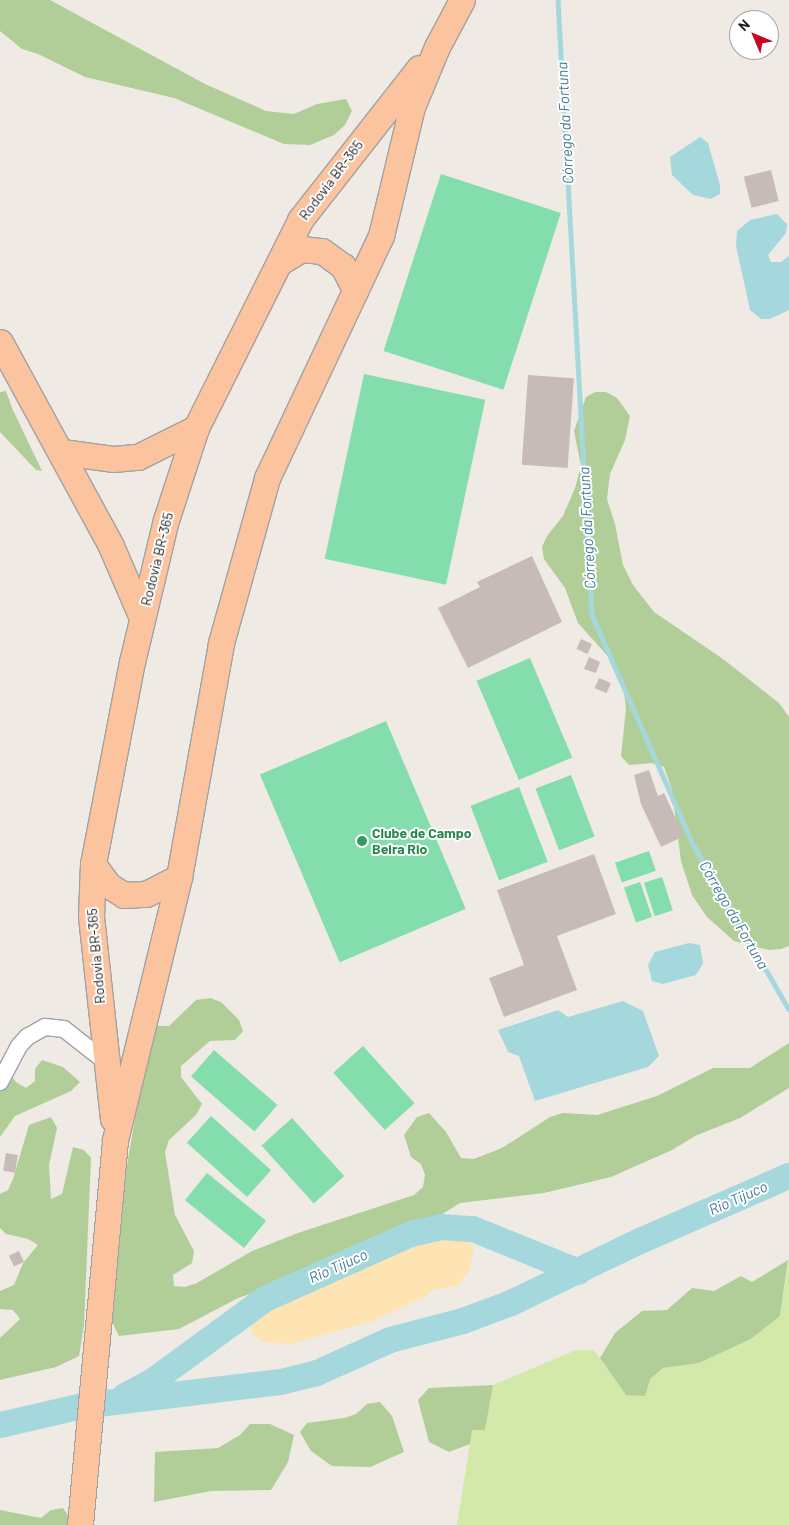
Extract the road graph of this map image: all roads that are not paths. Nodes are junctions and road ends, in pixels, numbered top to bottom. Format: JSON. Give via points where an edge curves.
{"nodes":[{"id":1,"x":462,"y":0,"type":"edge"},
{"id":2,"x":437,"y":47,"type":"junction"},
{"id":3,"x":280,"y":262,"type":"junction"},
{"id":4,"x":355,"y":290,"type":"junction"},
{"id":5,"x":0,"y":342,"type":"edge"},
{"id":6,"x":196,"y":428,"type":"junction"},
{"id":7,"x":62,"y":452,"type":"junction"},
{"id":8,"x":142,"y":618,"type":"junction"},
{"id":9,"x":93,"y":864,"type":"junction"},
{"id":10,"x":179,"y":877,"type":"junction"},
{"id":11,"x":106,"y":1062,"type":"junction"},
{"id":12,"x":0,"y":1082,"type":"edge"},
{"id":13,"x":115,"y":1140,"type":"junction"},
{"id":14,"x":80,"y":1525,"type":"edge"}],
"edges":[{"from":1,"to":2,"type":"main road","name":"Rodovia BR-365"},
{"from":2,"to":3,"type":"main road","name":"Rodovia BR-365","via":[[310,206]]},
{"from":2,"to":4,"type":"main road","name":"Rodovia BR-365","via":[[412,107],[381,236]]},
{"from":3,"to":4,"type":"main road","via":[[302,249],[322,251],[343,266]]},
{"from":3,"to":6,"type":"main road","name":"Rodovia BR-365"},
{"from":4,"to":10,"type":"main road","name":"Rodovia BR-365","via":[[267,478],[248,538],[220,643]]},
{"from":5,"to":7,"type":"main road"},
{"from":6,"to":7,"type":"main road","via":[[138,457],[113,459]]},
{"from":6,"to":8,"type":"main road","name":"Rodovia BR-365","via":[[165,523]]},
{"from":7,"to":8,"type":"main road","via":[[111,546]]},
{"from":8,"to":9,"type":"main road","name":"Rodovia BR-365"},
{"from":9,"to":10,"type":"main road","via":[[108,885],[124,895],[146,894]]},
{"from":9,"to":11,"type":"main road","name":"Rodovia BR-365","via":[[92,916]]},
{"from":10,"to":13,"type":"main road","name":"Rodovia BR-365"},
{"from":11,"to":12,"type":"street","via":[[64,1029],[45,1027],[23,1042]]},
{"from":11,"to":13,"type":"main road","name":"Rodovia BR-365"},
{"from":13,"to":14,"type":"main road","name":"Rodovia BR-365"}]}
